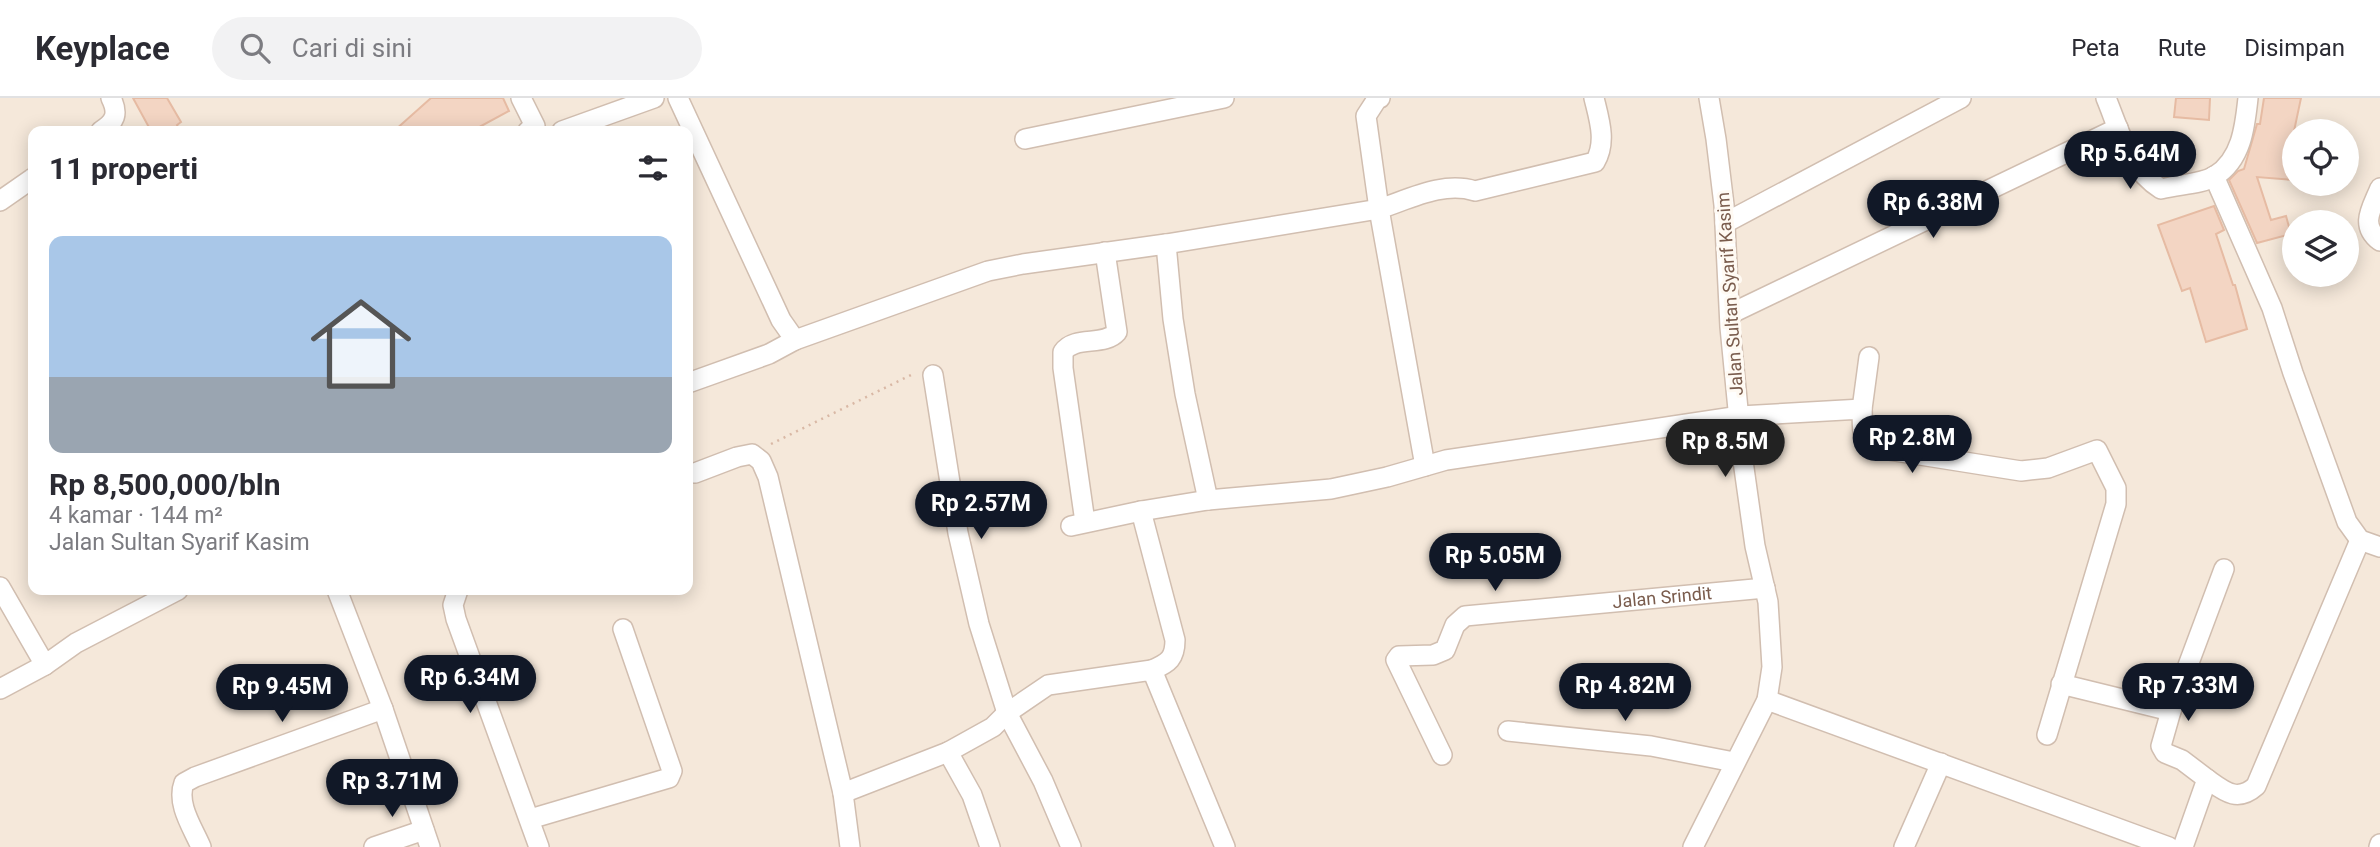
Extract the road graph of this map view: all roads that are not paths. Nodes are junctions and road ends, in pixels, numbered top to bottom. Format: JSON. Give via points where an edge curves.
{"nodes":[{"id":1,"x":111,"y":98,"type":"edge"},
{"id":2,"x":521,"y":98,"type":"edge"},
{"id":3,"x":654,"y":98,"type":"edge"},
{"id":4,"x":678,"y":98,"type":"edge"},
{"id":5,"x":1224,"y":98,"type":"edge"},
{"id":6,"x":1594,"y":98,"type":"edge"},
{"id":7,"x":1709,"y":98,"type":"edge"},
{"id":8,"x":1961,"y":98,"type":"edge"},
{"id":9,"x":2106,"y":98,"type":"edge"},
{"id":10,"x":2248,"y":98,"type":"edge"},
{"id":11,"x":1378,"y":99,"type":"edge"},
{"id":12,"x":107,"y":126,"type":"edge"},
{"id":13,"x":532,"y":126,"type":"edge"},
{"id":14,"x":576,"y":126,"type":"edge"},
{"id":15,"x":691,"y":126,"type":"edge"},
{"id":16,"x":2119,"y":128,"type":"junction"},
{"id":17,"x":693,"y":130,"type":"edge"},
{"id":18,"x":1025,"y":139,"type":"dead end"},
{"id":19,"x":2214,"y":176,"type":"junction"},
{"id":20,"x":28,"y":181,"type":"edge"},
{"id":21,"x":2380,"y":188,"type":"edge"},
{"id":22,"x":0,"y":201,"type":"edge"},
{"id":23,"x":1379,"y":209,"type":"junction"},
{"id":24,"x":1725,"y":223,"type":"junction"},
{"id":25,"x":2380,"y":241,"type":"edge"},
{"id":26,"x":1166,"y":244,"type":"junction"},
{"id":27,"x":1105,"y":252,"type":"junction"},
{"id":28,"x":1730,"y":314,"type":"junction"},
{"id":29,"x":795,"y":340,"type":"junction"},
{"id":30,"x":1869,"y":357,"type":"dead end"},
{"id":31,"x":933,"y":375,"type":"road end"},
{"id":32,"x":693,"y":381,"type":"edge"},
{"id":33,"x":1862,"y":409,"type":"junction"},
{"id":34,"x":1740,"y":416,"type":"junction"},
{"id":35,"x":1425,"y":466,"type":"junction"},
{"id":36,"x":693,"y":468,"type":"edge"},
{"id":37,"x":1208,"y":500,"type":"junction"},
{"id":38,"x":1140,"y":511,"type":"junction"},
{"id":39,"x":2360,"y":540,"type":"junction"},
{"id":40,"x":2380,"y":547,"type":"edge"},
{"id":41,"x":2224,"y":569,"type":"dead end"},
{"id":42,"x":0,"y":587,"type":"edge"},
{"id":43,"x":1765,"y":588,"type":"junction"},
{"id":44,"x":168,"y":595,"type":"edge"},
{"id":45,"x":339,"y":595,"type":"edge"},
{"id":46,"x":456,"y":595,"type":"edge"},
{"id":47,"x":623,"y":629,"type":"dead end"},
{"id":48,"x":45,"y":665,"type":"junction"},
{"id":49,"x":1152,"y":670,"type":"junction"},
{"id":50,"x":2061,"y":684,"type":"junction"},
{"id":51,"x":0,"y":688,"type":"edge"},
{"id":52,"x":1767,"y":700,"type":"junction"},
{"id":53,"x":383,"y":709,"type":"junction"},
{"id":54,"x":2171,"y":711,"type":"junction"},
{"id":55,"x":1007,"y":713,"type":"junction"},
{"id":56,"x":1508,"y":731,"type":"dead end"},
{"id":57,"x":2047,"y":735,"type":"dead end"},
{"id":58,"x":948,"y":752,"type":"junction"},
{"id":59,"x":1442,"y":755,"type":"dead end"},
{"id":60,"x":1734,"y":762,"type":"junction"},
{"id":61,"x":1941,"y":764,"type":"junction"},
{"id":62,"x":2207,"y":779,"type":"junction"},
{"id":63,"x":843,"y":793,"type":"junction"},
{"id":64,"x":530,"y":819,"type":"junction"},
{"id":65,"x":427,"y":838,"type":"edge"},
{"id":66,"x":201,"y":847,"type":"edge"},
{"id":67,"x":374,"y":847,"type":"edge"},
{"id":68,"x":539,"y":847,"type":"edge"},
{"id":69,"x":850,"y":847,"type":"edge"},
{"id":70,"x":990,"y":847,"type":"edge"},
{"id":71,"x":1071,"y":847,"type":"edge"},
{"id":72,"x":1225,"y":847,"type":"edge"},
{"id":73,"x":1693,"y":847,"type":"edge"},
{"id":74,"x":1904,"y":847,"type":"edge"},
{"id":75,"x":2169,"y":847,"type":"edge"},
{"id":76,"x":2182,"y":847,"type":"edge"}],
"edges":[{"from":1,"to":12,"type":"street","via":[[116,113]]},
{"from":2,"to":13,"type":"street"},
{"from":3,"to":14,"type":"street"},
{"from":4,"to":15,"type":"street"},
{"from":5,"to":18,"type":"street"},
{"from":6,"to":23,"type":"street","via":[[1602,140],[1595,162],[1475,191],[1444,188]]},
{"from":7,"to":24,"type":"street","name":"Jalan Sultan Syarif Kasim"},
{"from":8,"to":24,"type":"street"},
{"from":9,"to":16,"type":"street"},
{"from":10,"to":19,"type":"street","via":[[2241,144]]},
{"from":11,"to":23,"type":"street","via":[[1366,116]]},
{"from":16,"to":19,"type":"street","via":[[2129,156],[2161,189]]},
{"from":16,"to":28,"type":"street"},
{"from":17,"to":29,"type":"street"},
{"from":19,"to":39,"type":"street","via":[[2272,308],[2347,522]]},
{"from":20,"to":22,"type":"street"},
{"from":21,"to":25,"type":"street","via":[[2368,225]]},
{"from":23,"to":26,"type":"street"},
{"from":23,"to":35,"type":"street"},
{"from":24,"to":28,"type":"street","name":"Jalan Sultan Syarif Kasim"},
{"from":26,"to":27,"type":"street"},
{"from":26,"to":37,"type":"street","via":[[1185,394]]},
{"from":27,"to":29,"type":"street","via":[[989,271]]},
{"from":27,"to":38,"type":"street","via":[[1117,332],[1070,345],[1063,352],[1078,524]]},
{"from":28,"to":34,"type":"street","name":"Jalan Sultan Syarif Kasim"},
{"from":29,"to":32,"type":"street"},
{"from":30,"to":33,"type":"street"},
{"from":31,"to":55,"type":"street","via":[[958,533],[979,624]]},
{"from":33,"to":34,"type":"street"},
{"from":33,"to":50,"type":"street","via":[[1863,436],[1876,449],[2021,471],[2048,468],[2097,450],[2116,488],[2116,504]]},
{"from":34,"to":35,"type":"street"},
{"from":34,"to":43,"type":"street","name":"Jalan Sultan Syarif Kasim","via":[[1755,546]]},
{"from":35,"to":37,"type":"street","via":[[1331,489]]},
{"from":36,"to":63,"type":"street","via":[[752,454],[761,461]]},
{"from":37,"to":38,"type":"street"},
{"from":38,"to":49,"type":"street","via":[[1175,640],[1172,659]]},
{"from":39,"to":40,"type":"street"},
{"from":39,"to":62,"type":"street","via":[[2256,786],[2236,794]]},
{"from":41,"to":54,"type":"street"},
{"from":42,"to":48,"type":"street"},
{"from":43,"to":52,"type":"street","name":"Jalan Sultan Syarif Kasim","via":[[1772,667]]},
{"from":43,"to":59,"type":"street","name":"Jalan Srindit","via":[[1465,616],[1455,625],[1445,650],[1396,660]]},
{"from":44,"to":48,"type":"street","via":[[76,643]]},
{"from":45,"to":53,"type":"street"},
{"from":46,"to":64,"type":"street","via":[[456,619]]},
{"from":47,"to":64,"type":"street","via":[[671,775]]},
{"from":48,"to":51,"type":"street"},
{"from":49,"to":55,"type":"street","via":[[1048,685]]},
{"from":49,"to":72,"type":"street"},
{"from":50,"to":54,"type":"street"},
{"from":50,"to":57,"type":"street"},
{"from":52,"to":60,"type":"street","name":"Jalan Sultan Syarif Kasim"},
{"from":52,"to":61,"type":"street"},
{"from":53,"to":65,"type":"street"},
{"from":53,"to":66,"type":"street","via":[[184,783],[181,801]]},
{"from":54,"to":62,"type":"street","via":[[2161,750]]},
{"from":55,"to":58,"type":"street","via":[[993,727]]},
{"from":55,"to":71,"type":"street"},
{"from":56,"to":60,"type":"street","via":[[1651,746]]},
{"from":58,"to":63,"type":"street"},
{"from":58,"to":70,"type":"street","via":[[972,795]]},
{"from":60,"to":73,"type":"street","name":"Jalan Sultan Syarif Kasim"},
{"from":61,"to":74,"type":"street"},
{"from":61,"to":75,"type":"street"},
{"from":62,"to":76,"type":"street"},
{"from":63,"to":69,"type":"street"},
{"from":64,"to":68,"type":"street"},
{"from":65,"to":67,"type":"street"}]}
